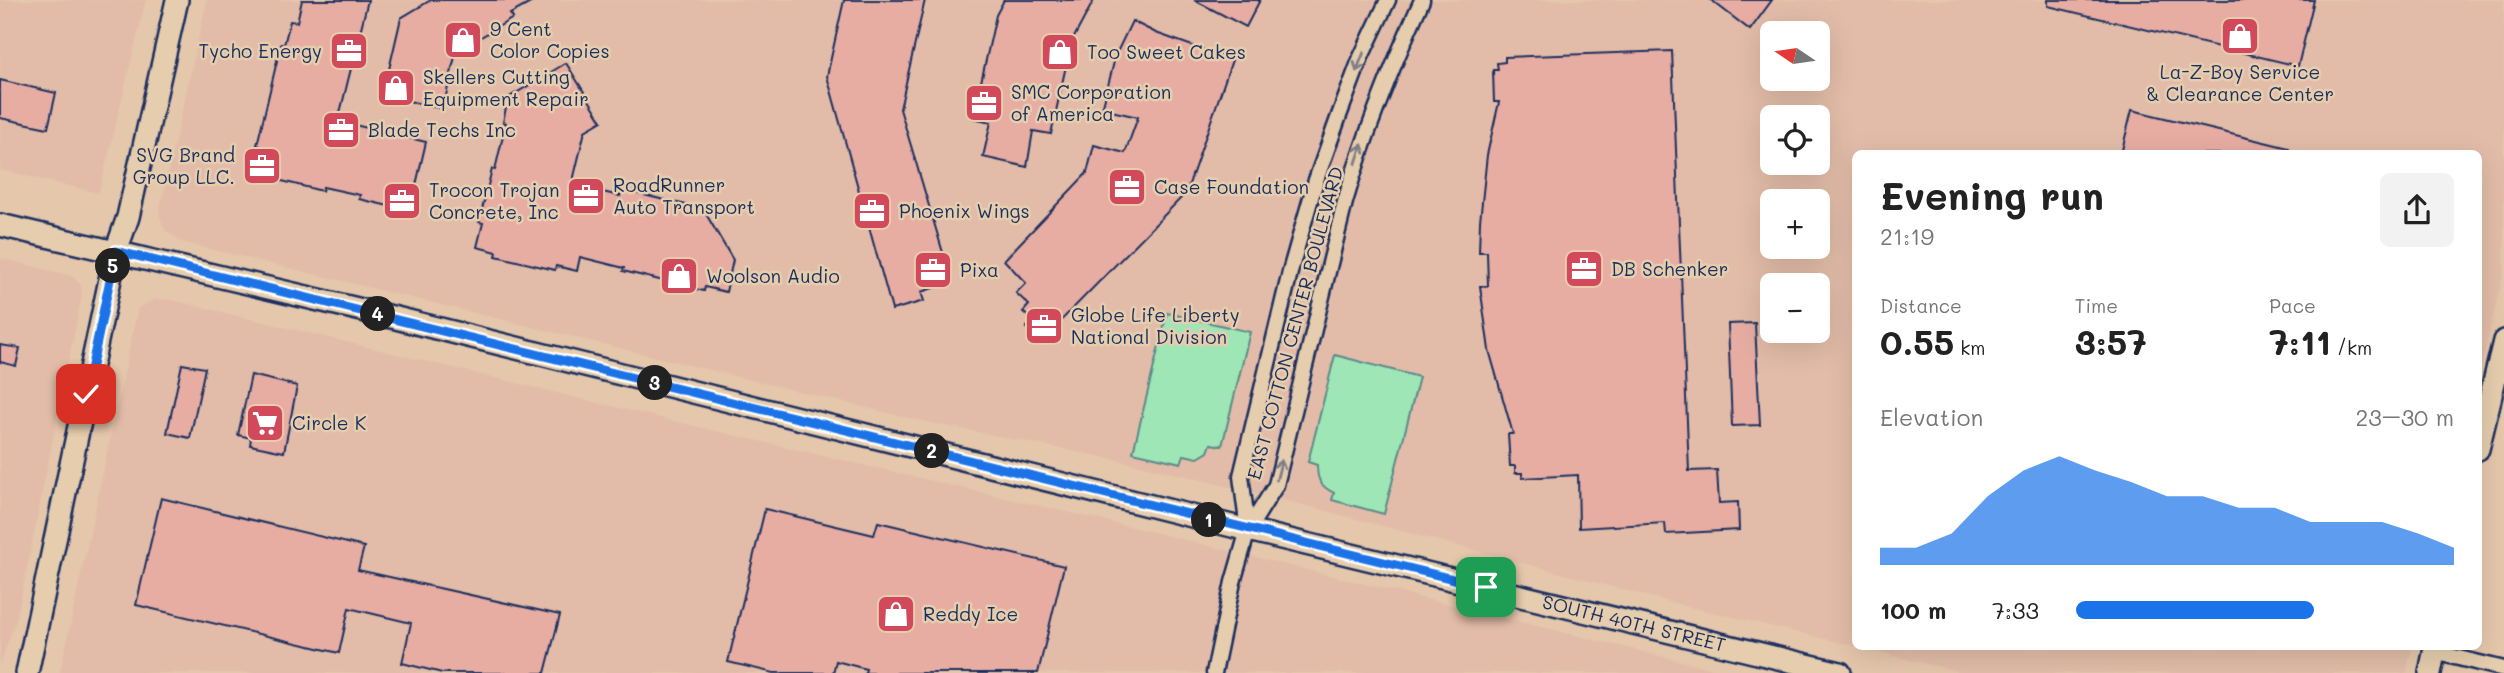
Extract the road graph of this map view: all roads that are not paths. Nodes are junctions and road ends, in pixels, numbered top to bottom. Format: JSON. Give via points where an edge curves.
{"nodes":[{"id":1,"x":177,"y":0,"type":"edge"},
{"id":2,"x":1388,"y":0,"type":"edge"},
{"id":3,"x":1422,"y":0,"type":"edge"},
{"id":4,"x":0,"y":225,"type":"edge"},
{"id":5,"x":116,"y":251,"type":"junction"},
{"id":6,"x":2504,"y":341,"type":"edge"},
{"id":7,"x":2482,"y":432,"type":"edge"},
{"id":8,"x":1248,"y":530,"type":"junction"},
{"id":9,"x":2433,"y":658,"type":"edge"},
{"id":10,"x":2504,"y":668,"type":"edge"},
{"id":11,"x":27,"y":673,"type":"edge"},
{"id":12,"x":1214,"y":673,"type":"edge"},
{"id":13,"x":1840,"y":673,"type":"edge"}],
"edges":[{"from":1,"to":5,"type":"main road","via":[[128,217]]},
{"from":2,"to":8,"type":"street","name":"EAST COTTON CENTER BOULEVARD","one_way":true,"via":[[1340,113],[1291,268],[1241,476]]},
{"from":8,"to":3,"type":"street","name":"EAST COTTON CENTER BOULEVARD","one_way":true,"via":[[1276,485],[1358,158]]},
{"from":4,"to":5,"type":"main road","name":"SOUTH 40TH STREET"},
{"from":5,"to":8,"type":"main road","name":"SOUTH 40TH STREET"},
{"from":5,"to":11,"type":"main road"},
{"from":6,"to":7,"type":"main road"},
{"from":8,"to":12,"type":"street"},
{"from":8,"to":13,"type":"main road","name":"SOUTH 40TH STREET"},
{"from":9,"to":10,"type":"street"}]}
